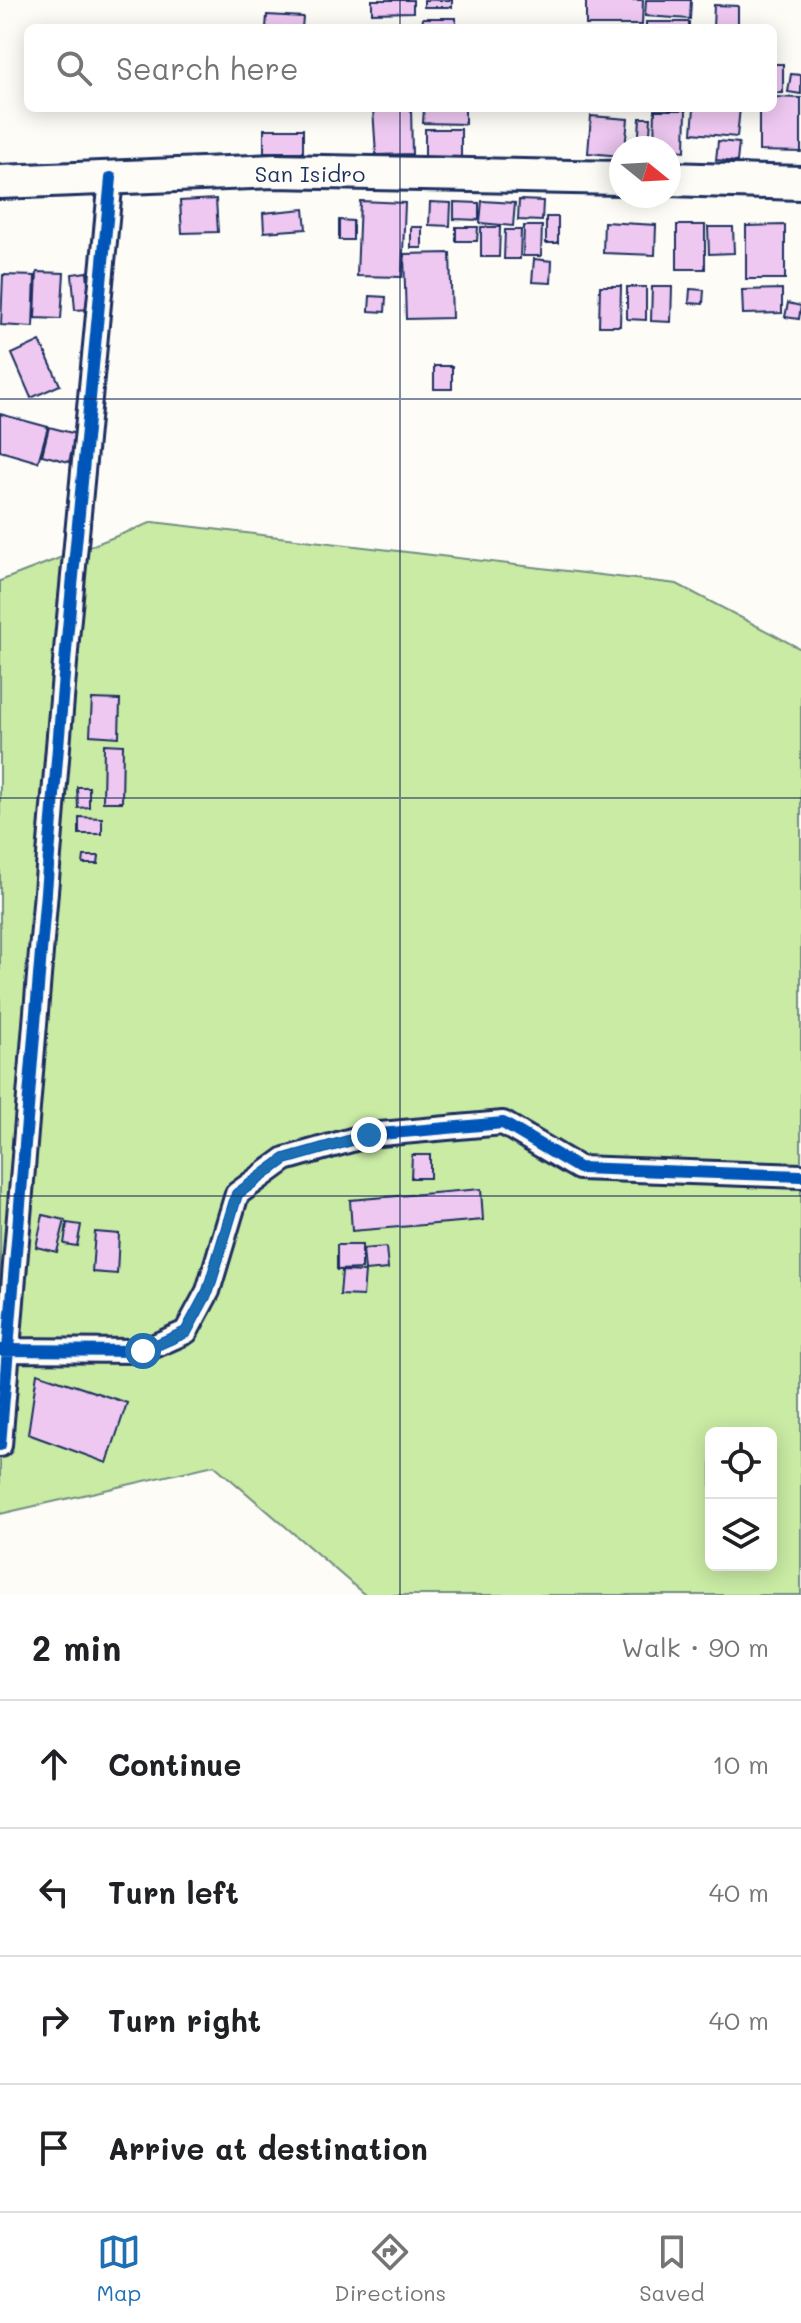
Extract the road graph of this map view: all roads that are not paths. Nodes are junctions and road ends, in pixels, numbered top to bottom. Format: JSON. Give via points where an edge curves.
{"nodes":[{"id":1,"x":111,"y":178,"type":"junction"},
{"id":2,"x":609,"y":178,"type":"edge"},
{"id":3,"x":681,"y":179,"type":"edge"},
{"id":4,"x":0,"y":182,"type":"edge"},
{"id":5,"x":801,"y":183,"type":"edge"},
{"id":6,"x":801,"y":1176,"type":"edge"},
{"id":7,"x":4,"y":1350,"type":"edge"},
{"id":8,"x":0,"y":1445,"type":"edge"}],
"edges":[{"from":1,"to":2,"type":"street","name":"San Isidro","via":[[275,171]]},
{"from":1,"to":4,"type":"street","name":"San Isidro"},
{"from":1,"to":7,"type":"street"},
{"from":3,"to":5,"type":"street"},
{"from":6,"to":7,"type":"street","via":[[579,1168],[503,1123],[369,1135],[285,1159],[237,1194],[208,1291],[186,1332],[143,1351]]},
{"from":7,"to":8,"type":"street"}]}
